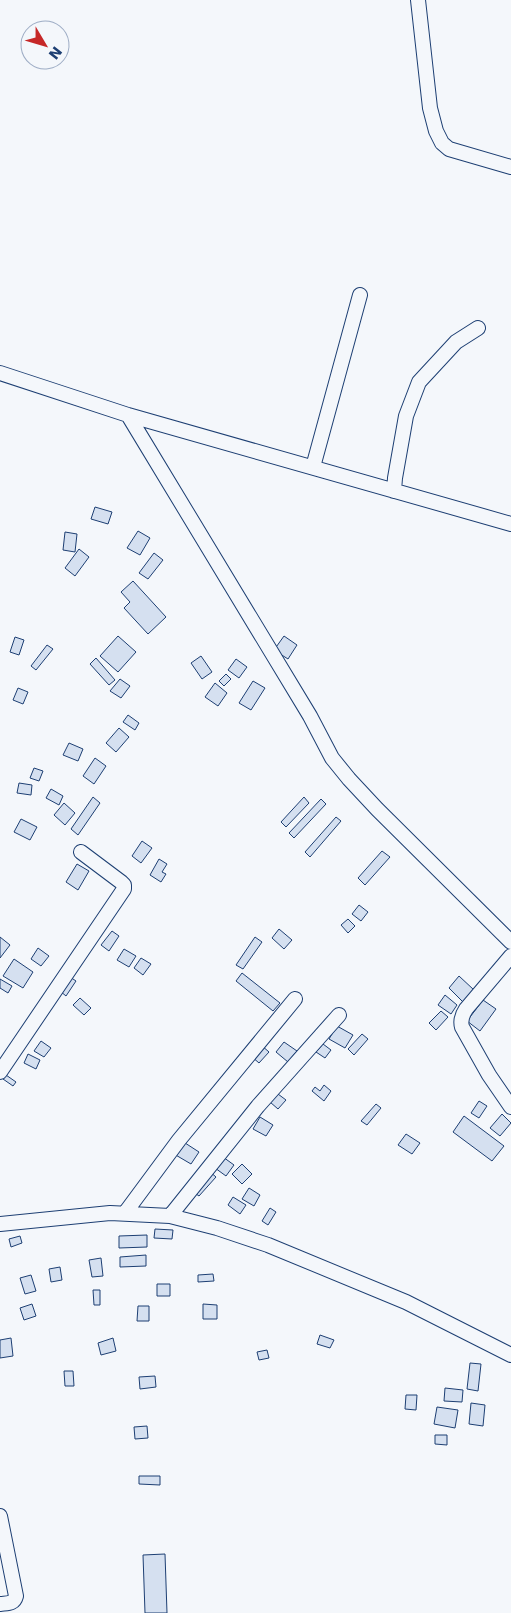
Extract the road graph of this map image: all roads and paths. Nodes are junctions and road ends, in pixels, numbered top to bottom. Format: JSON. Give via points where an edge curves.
{"nodes":[{"id":1,"x":418,"y":0,"type":"edge"},
{"id":2,"x":511,"y":167,"type":"edge"},
{"id":3,"x":360,"y":295,"type":"dead end"},
{"id":4,"x":478,"y":328,"type":"dead end"},
{"id":5,"x":0,"y":373,"type":"edge"},
{"id":6,"x":128,"y":414,"type":"junction"},
{"id":7,"x":313,"y":468,"type":"junction"},
{"id":8,"x":394,"y":491,"type":"junction"},
{"id":9,"x":511,"y":524,"type":"edge"},
{"id":10,"x":81,"y":852,"type":"dead end"},
{"id":11,"x":511,"y":942,"type":"edge"},
{"id":12,"x":511,"y":956,"type":"edge"},
{"id":13,"x":295,"y":999,"type":"dead end"},
{"id":14,"x":339,"y":1015,"type":"dead end"},
{"id":15,"x":0,"y":1072,"type":"edge"},
{"id":16,"x":511,"y":1107,"type":"edge"},
{"id":17,"x":125,"y":1213,"type":"junction"},
{"id":18,"x":170,"y":1216,"type":"junction"},
{"id":19,"x":0,"y":1224,"type":"edge"},
{"id":20,"x":511,"y":1355,"type":"edge"},
{"id":21,"x":0,"y":1516,"type":"edge"},
{"id":22,"x":0,"y":1604,"type":"edge"}],
"edges":[{"from":1,"to":2,"type":"street","via":[[430,108],[442,143],[449,149]]},
{"from":3,"to":7,"type":"street"},
{"from":4,"to":8,"type":"street","via":[[456,342],[418,382],[406,416]]},
{"from":5,"to":6,"type":"street"},
{"from":6,"to":7,"type":"street"},
{"from":6,"to":11,"type":"street","via":[[310,716],[332,758],[377,810]]},
{"from":7,"to":8,"type":"street"},
{"from":8,"to":9,"type":"street"},
{"from":10,"to":15,"type":"street","via":[[121,882],[124,889]]},
{"from":12,"to":16,"type":"street","via":[[466,1009],[461,1023],[489,1075]]},
{"from":13,"to":17,"type":"street","via":[[179,1140]]},
{"from":14,"to":18,"type":"street","via":[[258,1106]]},
{"from":17,"to":18,"type":"street"},
{"from":17,"to":19,"type":"street"},
{"from":18,"to":20,"type":"street","via":[[277,1248],[406,1302]]},
{"from":21,"to":22,"type":"street","via":[[16,1596],[11,1603]]}]}
